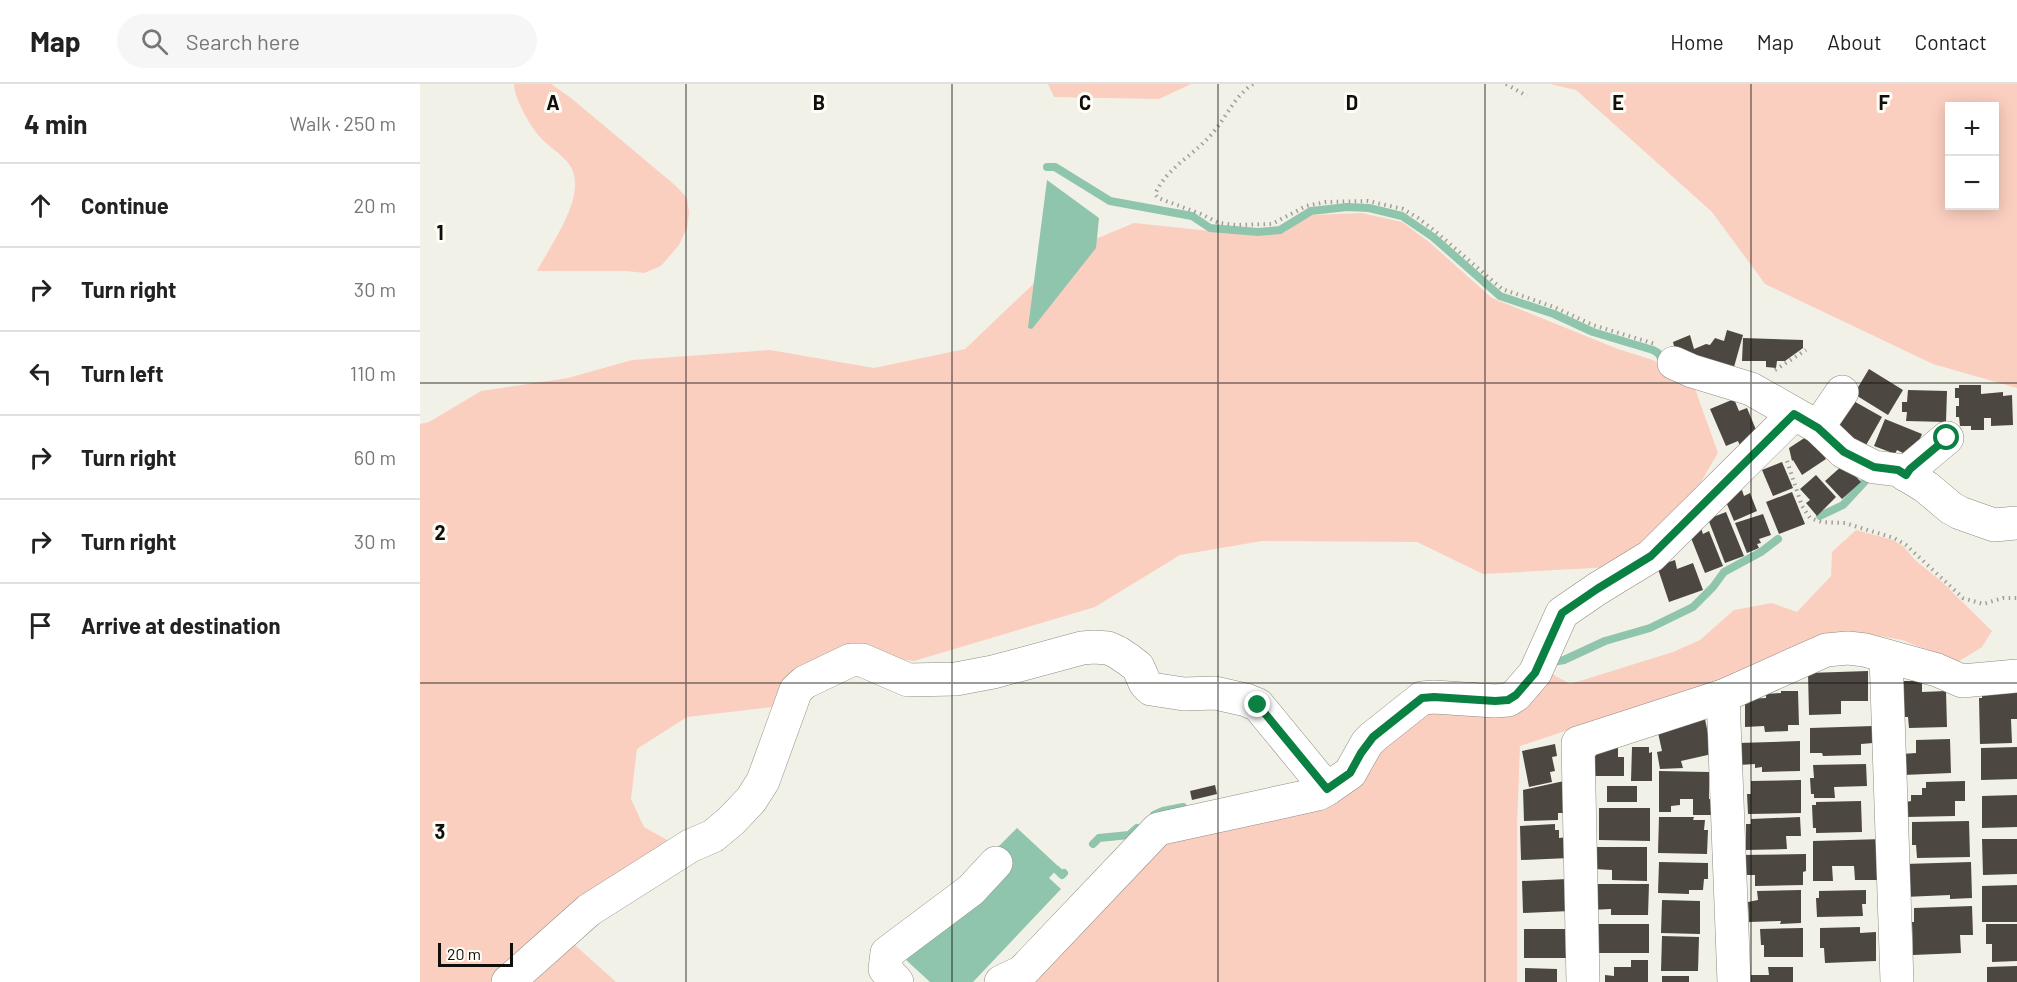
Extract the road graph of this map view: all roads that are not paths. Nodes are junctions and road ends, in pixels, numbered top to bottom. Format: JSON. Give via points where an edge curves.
{"nodes":[{"id":1,"x":1674,"y":363,"type":"road end"},
{"id":2,"x":1842,"y":392,"type":"dead end"},
{"id":3,"x":1797,"y":424,"type":"junction"},
{"id":4,"x":1947,"y":438,"type":"dead end"},
{"id":5,"x":1906,"y":475,"type":"junction"},
{"id":6,"x":2017,"y":523,"type":"edge"},
{"id":7,"x":1886,"y":656,"type":"junction"},
{"id":8,"x":2017,"y":676,"type":"edge"},
{"id":9,"x":1723,"y":696,"type":"junction"},
{"id":10,"x":1327,"y":789,"type":"junction"},
{"id":11,"x":996,"y":863,"type":"dead end"},
{"id":12,"x":508,"y":982,"type":"edge"},
{"id":13,"x":897,"y":982,"type":"edge"},
{"id":14,"x":1001,"y":982,"type":"edge"},
{"id":15,"x":1583,"y":982,"type":"edge"},
{"id":16,"x":1734,"y":982,"type":"edge"},
{"id":17,"x":1897,"y":982,"type":"edge"}],
"edges":[{"from":1,"to":3,"type":"street","via":[[1751,389]]},
{"from":2,"to":3,"type":"street"},
{"from":3,"to":5,"type":"street","via":[[1874,467]]},
{"from":3,"to":10,"type":"street","via":[[1651,556],[1562,613],[1535,673],[1516,695],[1495,701],[1422,698],[1373,737],[1350,773]]},
{"from":4,"to":5,"type":"street"},
{"from":5,"to":6,"type":"street","via":[[1960,513],[1994,525]]},
{"from":7,"to":8,"type":"street","via":[[1962,681]]},
{"from":7,"to":9,"type":"street","via":[[1848,648],[1826,650]]},
{"from":7,"to":17,"type":"street"},
{"from":9,"to":15,"type":"street","via":[[1578,743]]},
{"from":9,"to":16,"type":"street"},
{"from":10,"to":12,"type":"street","via":[[1258,705],[1215,693],[1151,689],[1138,668],[1108,648],[1082,648],[956,679],[908,680],[861,660],[851,660],[796,690],[764,781],[751,800],[713,836],[690,846],[589,910]]},
{"from":10,"to":14,"type":"street","via":[[1158,829],[1022,972]]},
{"from":11,"to":13,"type":"street","via":[[970,890],[887,952],[885,969]]}]}
